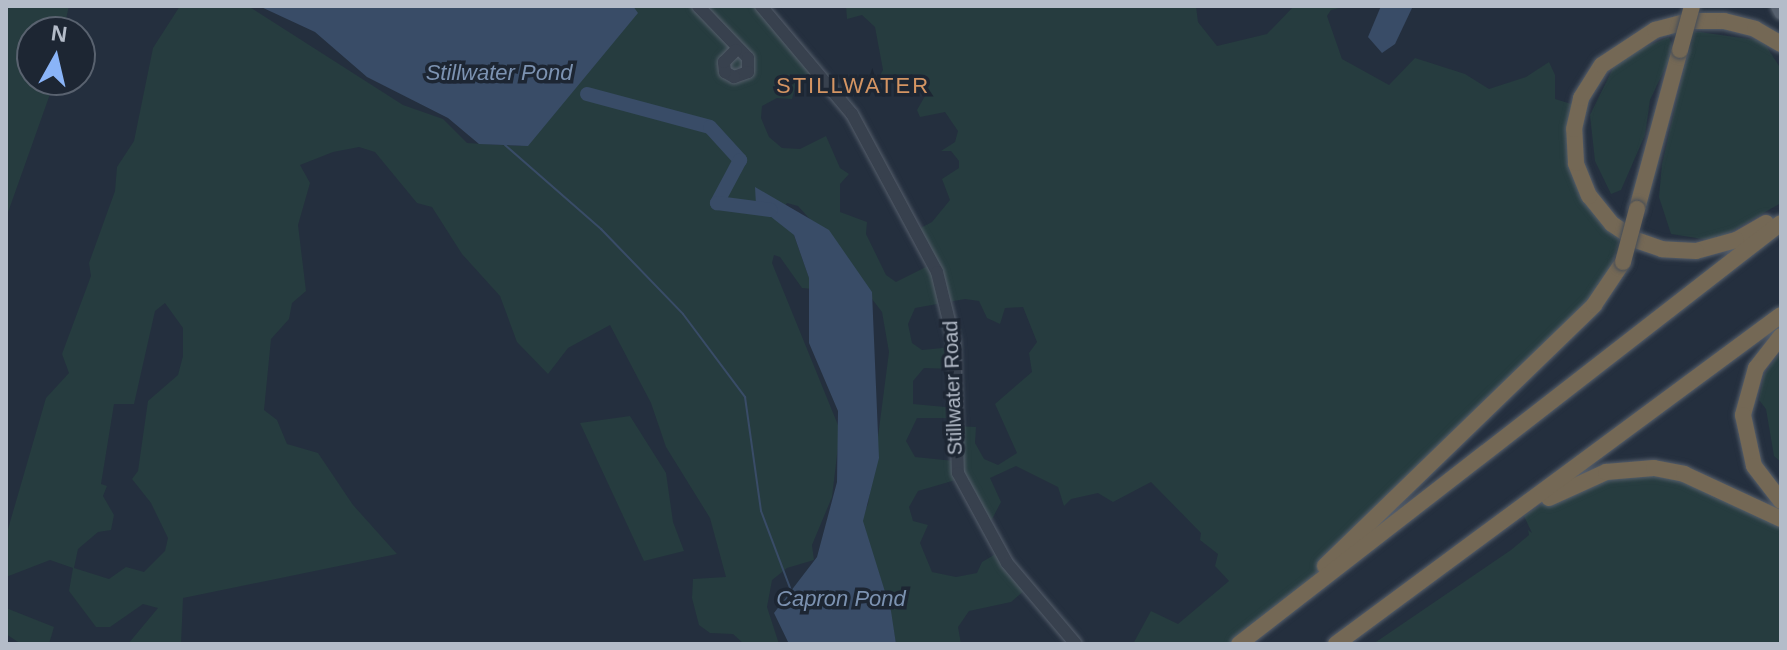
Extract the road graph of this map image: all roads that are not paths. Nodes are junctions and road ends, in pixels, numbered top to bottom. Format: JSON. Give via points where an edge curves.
{"nodes":[{"id":1,"x":698,"y":6,"type":"edge"},
{"id":2,"x":761,"y":6,"type":"edge"},
{"id":3,"x":1692,"y":6,"type":"edge"},
{"id":4,"x":1778,"y":6,"type":"edge"},
{"id":5,"x":1781,"y":12,"type":"edge"},
{"id":6,"x":1781,"y":44,"type":"edge"},
{"id":7,"x":736,"y":50,"type":"dead end"},
{"id":8,"x":1781,"y":214,"type":"edge"},
{"id":9,"x":1781,"y":223,"type":"edge"},
{"id":10,"x":1781,"y":315,"type":"edge"},
{"id":11,"x":1781,"y":336,"type":"edge"},
{"id":12,"x":1781,"y":501,"type":"edge"},
{"id":13,"x":1781,"y":519,"type":"edge"},
{"id":14,"x":1482,"y":537,"type":"junction"},
{"id":15,"x":1241,"y":643,"type":"edge"},
{"id":16,"x":1076,"y":644,"type":"edge"},
{"id":17,"x":1336,"y":644,"type":"edge"}],
"edges":[{"from":1,"to":7,"type":"street"},
{"from":2,"to":16,"type":"street","name":"Stillwater Road","via":[[852,114],[937,272],[954,341],[958,473],[1007,563]]},
{"from":3,"to":15,"type":"highway","bridge":true,"via":[[1623,262],[1606,292]]},
{"from":4,"to":5,"type":"main road"},
{"from":6,"to":8,"type":"highway","via":[[1755,29],[1715,21],[1680,23],[1646,33],[1615,53],[1592,77],[1579,105],[1573,147],[1580,179],[1594,204],[1619,230],[1653,247],[1715,247]]},
{"from":9,"to":15,"type":"highway"},
{"from":10,"to":14,"type":"highway"},
{"from":11,"to":12,"type":"highway","via":[[1756,368],[1743,415],[1754,466]]},
{"from":13,"to":14,"type":"highway","via":[[1684,474],[1640,468],[1580,481]]},
{"from":14,"to":17,"type":"highway"}]}
